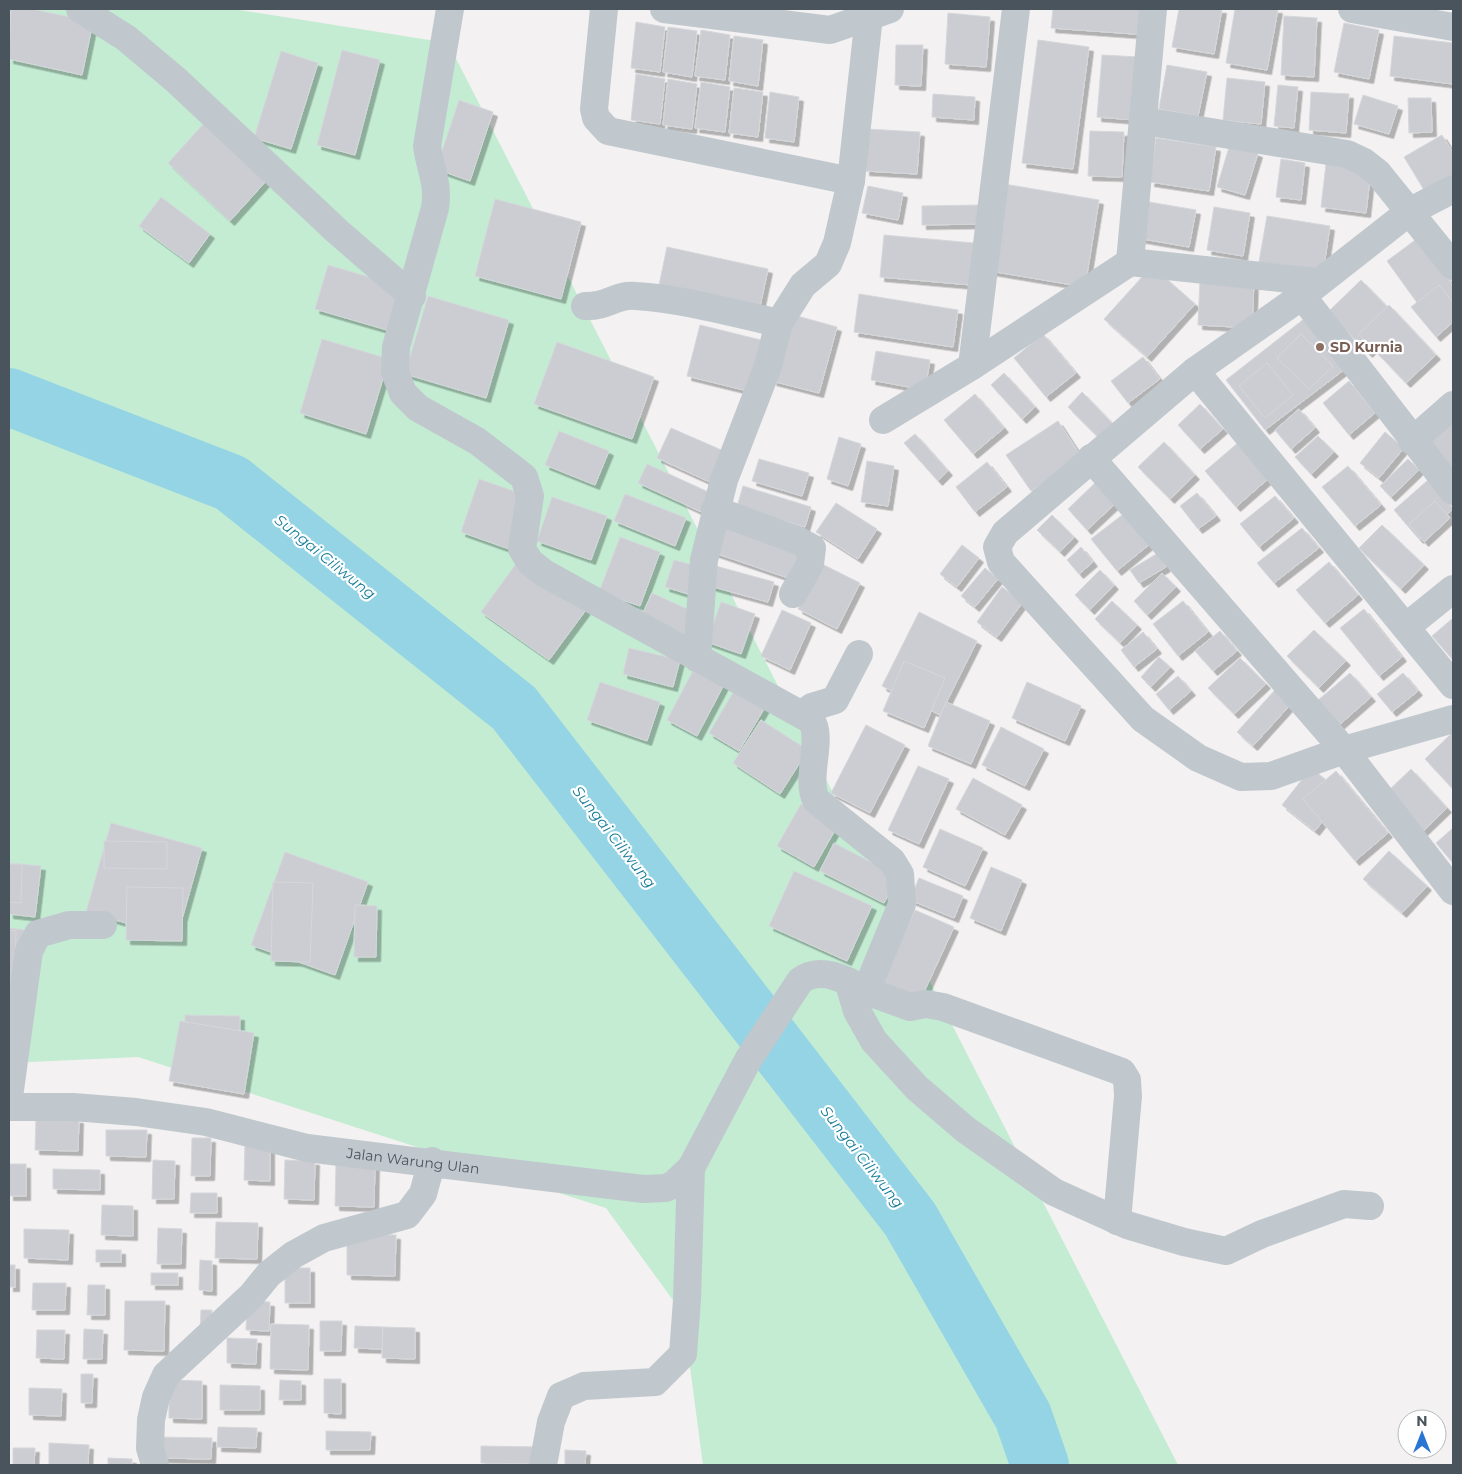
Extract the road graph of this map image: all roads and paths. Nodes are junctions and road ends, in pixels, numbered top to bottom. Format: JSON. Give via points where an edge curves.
{"nodes":[{"id":1,"x":80,"y":9,"type":"edge"},
{"id":2,"x":450,"y":9,"type":"edge"},
{"id":3,"x":604,"y":9,"type":"edge"},
{"id":4,"x":665,"y":9,"type":"edge"},
{"id":5,"x":1016,"y":9,"type":"edge"},
{"id":6,"x":1153,"y":9,"type":"edge"},
{"id":7,"x":1352,"y":9,"type":"edge"},
{"id":8,"x":880,"y":12,"type":"edge"},
{"id":9,"x":831,"y":20,"type":"edge"},
{"id":10,"x":1453,"y":27,"type":"edge"},
{"id":11,"x":1144,"y":122,"type":"junction"},
{"id":12,"x":851,"y":181,"type":"junction"},
{"id":13,"x":1453,"y":189,"type":"edge"},
{"id":14,"x":1409,"y":212,"type":"junction"},
{"id":15,"x":1130,"y":262,"type":"junction"},
{"id":16,"x":1453,"y":266,"type":"edge"},
{"id":17,"x":1309,"y":289,"type":"junction"},
{"id":18,"x":412,"y":296,"type":"junction"},
{"id":19,"x":585,"y":306,"type":"dead end"},
{"id":20,"x":779,"y":323,"type":"junction"},
{"id":21,"x":972,"y":366,"type":"junction"},
{"id":22,"x":1195,"y":371,"type":"junction"},
{"id":23,"x":1453,"y":405,"type":"edge"},
{"id":24,"x":883,"y":420,"type":"dead end"},
{"id":25,"x":1412,"y":441,"type":"junction"},
{"id":26,"x":1091,"y":458,"type":"junction"},
{"id":27,"x":1453,"y":491,"type":"edge"},
{"id":28,"x":715,"y":510,"type":"junction"},
{"id":29,"x":1453,"y":589,"type":"edge"},
{"id":30,"x":793,"y":594,"type":"dead end"},
{"id":31,"x":1406,"y":627,"type":"junction"},
{"id":32,"x":859,"y":654,"type":"dead end"},
{"id":33,"x":697,"y":658,"type":"junction"},
{"id":34,"x":1453,"y":685,"type":"edge"},
{"id":35,"x":802,"y":714,"type":"junction"},
{"id":36,"x":1453,"y":719,"type":"edge"},
{"id":37,"x":1344,"y":750,"type":"junction"},
{"id":38,"x":1453,"y":892,"type":"edge"},
{"id":39,"x":103,"y":925,"type":"dead end"},
{"id":40,"x":857,"y":986,"type":"junction"},
{"id":41,"x":9,"y":1097,"type":"edge"},
{"id":42,"x":9,"y":1107,"type":"edge"},
{"id":43,"x":432,"y":1162,"type":"junction"},
{"id":44,"x":691,"y":1168,"type":"junction"},
{"id":45,"x":1370,"y":1206,"type":"dead end"},
{"id":46,"x":1117,"y":1220,"type":"junction"},
{"id":47,"x":155,"y":1465,"type":"edge"},
{"id":48,"x":543,"y":1465,"type":"edge"}],
"edges":[{"from":1,"to":18,"type":"street","via":[[126,38],[176,80],[338,232]]},
{"from":2,"to":18,"type":"street","via":[[427,146],[438,193]]},
{"from":3,"to":12,"type":"street","via":[[594,109],[596,118],[608,131]]},
{"from":4,"to":9,"type":"street"},
{"from":5,"to":21,"type":"street"},
{"from":6,"to":11,"type":"street"},
{"from":7,"to":10,"type":"street"},
{"from":8,"to":9,"type":"street"},
{"from":8,"to":12,"type":"street"},
{"from":11,"to":14,"type":"street","via":[[1347,154],[1378,173]]},
{"from":11,"to":15,"type":"street"},
{"from":12,"to":20,"type":"street","via":[[837,243],[828,264],[803,285]]},
{"from":13,"to":14,"type":"street"},
{"from":14,"to":16,"type":"street"},
{"from":14,"to":17,"type":"street"},
{"from":15,"to":17,"type":"street"},
{"from":15,"to":21,"type":"street"},
{"from":17,"to":22,"type":"street"},
{"from":17,"to":25,"type":"street"},
{"from":18,"to":33,"type":"street","via":[[396,346],[395,372],[403,393],[418,408],[477,441],[524,477],[530,496],[522,550],[530,562],[567,587]]},
{"from":19,"to":20,"type":"street","via":[[606,305],[619,296],[635,295]]},
{"from":20,"to":28,"type":"street","via":[[768,366]]},
{"from":21,"to":24,"type":"street"},
{"from":22,"to":26,"type":"street"},
{"from":22,"to":31,"type":"street"},
{"from":23,"to":25,"type":"street"},
{"from":25,"to":27,"type":"street"},
{"from":26,"to":37,"type":"street"},
{"from":26,"to":37,"type":"street","via":[[1005,533],[997,547],[1001,562],[1143,719],[1198,758],[1241,777],[1271,776]]},
{"from":28,"to":30,"type":"street","via":[[799,540],[812,548],[810,564]]},
{"from":28,"to":33,"type":"street","via":[[704,560]]},
{"from":29,"to":31,"type":"street"},
{"from":31,"to":34,"type":"street"},
{"from":32,"to":35,"type":"street","via":[[835,700],[812,707]]},
{"from":33,"to":35,"type":"street"},
{"from":35,"to":40,"type":"street","via":[[811,720],[816,731],[812,788],[816,800],[892,861],[900,874],[902,904]]},
{"from":36,"to":37,"type":"street"},
{"from":37,"to":38,"type":"street"},
{"from":39,"to":41,"type":"street","via":[[69,925],[38,934],[30,951]]},
{"from":40,"to":44,"type":"street","name":"Jalan Warung Ulan","via":[[835,976],[811,974],[800,981],[748,1060]]},
{"from":40,"to":46,"type":"street","via":[[857,1011],[874,1041],[917,1088],[966,1130],[1054,1192]]},
{"from":40,"to":46,"type":"street","via":[[910,1006],[943,1007],[1122,1072],[1127,1080],[1128,1096]]},
{"from":42,"to":43,"type":"street","name":"Jalan Warung Ulan","via":[[73,1107],[136,1112],[206,1122],[307,1148]]},
{"from":43,"to":44,"type":"street","name":"Jalan Warung Ulan","via":[[656,1189],[674,1184]]},
{"from":43,"to":47,"type":"street","via":[[423,1194],[408,1215],[324,1238],[293,1255],[269,1274],[166,1376],[156,1397],[151,1420],[150,1448]]},
{"from":44,"to":48,"type":"street","via":[[683,1354],[655,1382],[584,1386],[561,1396],[551,1422]]},
{"from":45,"to":46,"type":"street","via":[[1344,1204],[1226,1251],[1184,1242]]}]}
